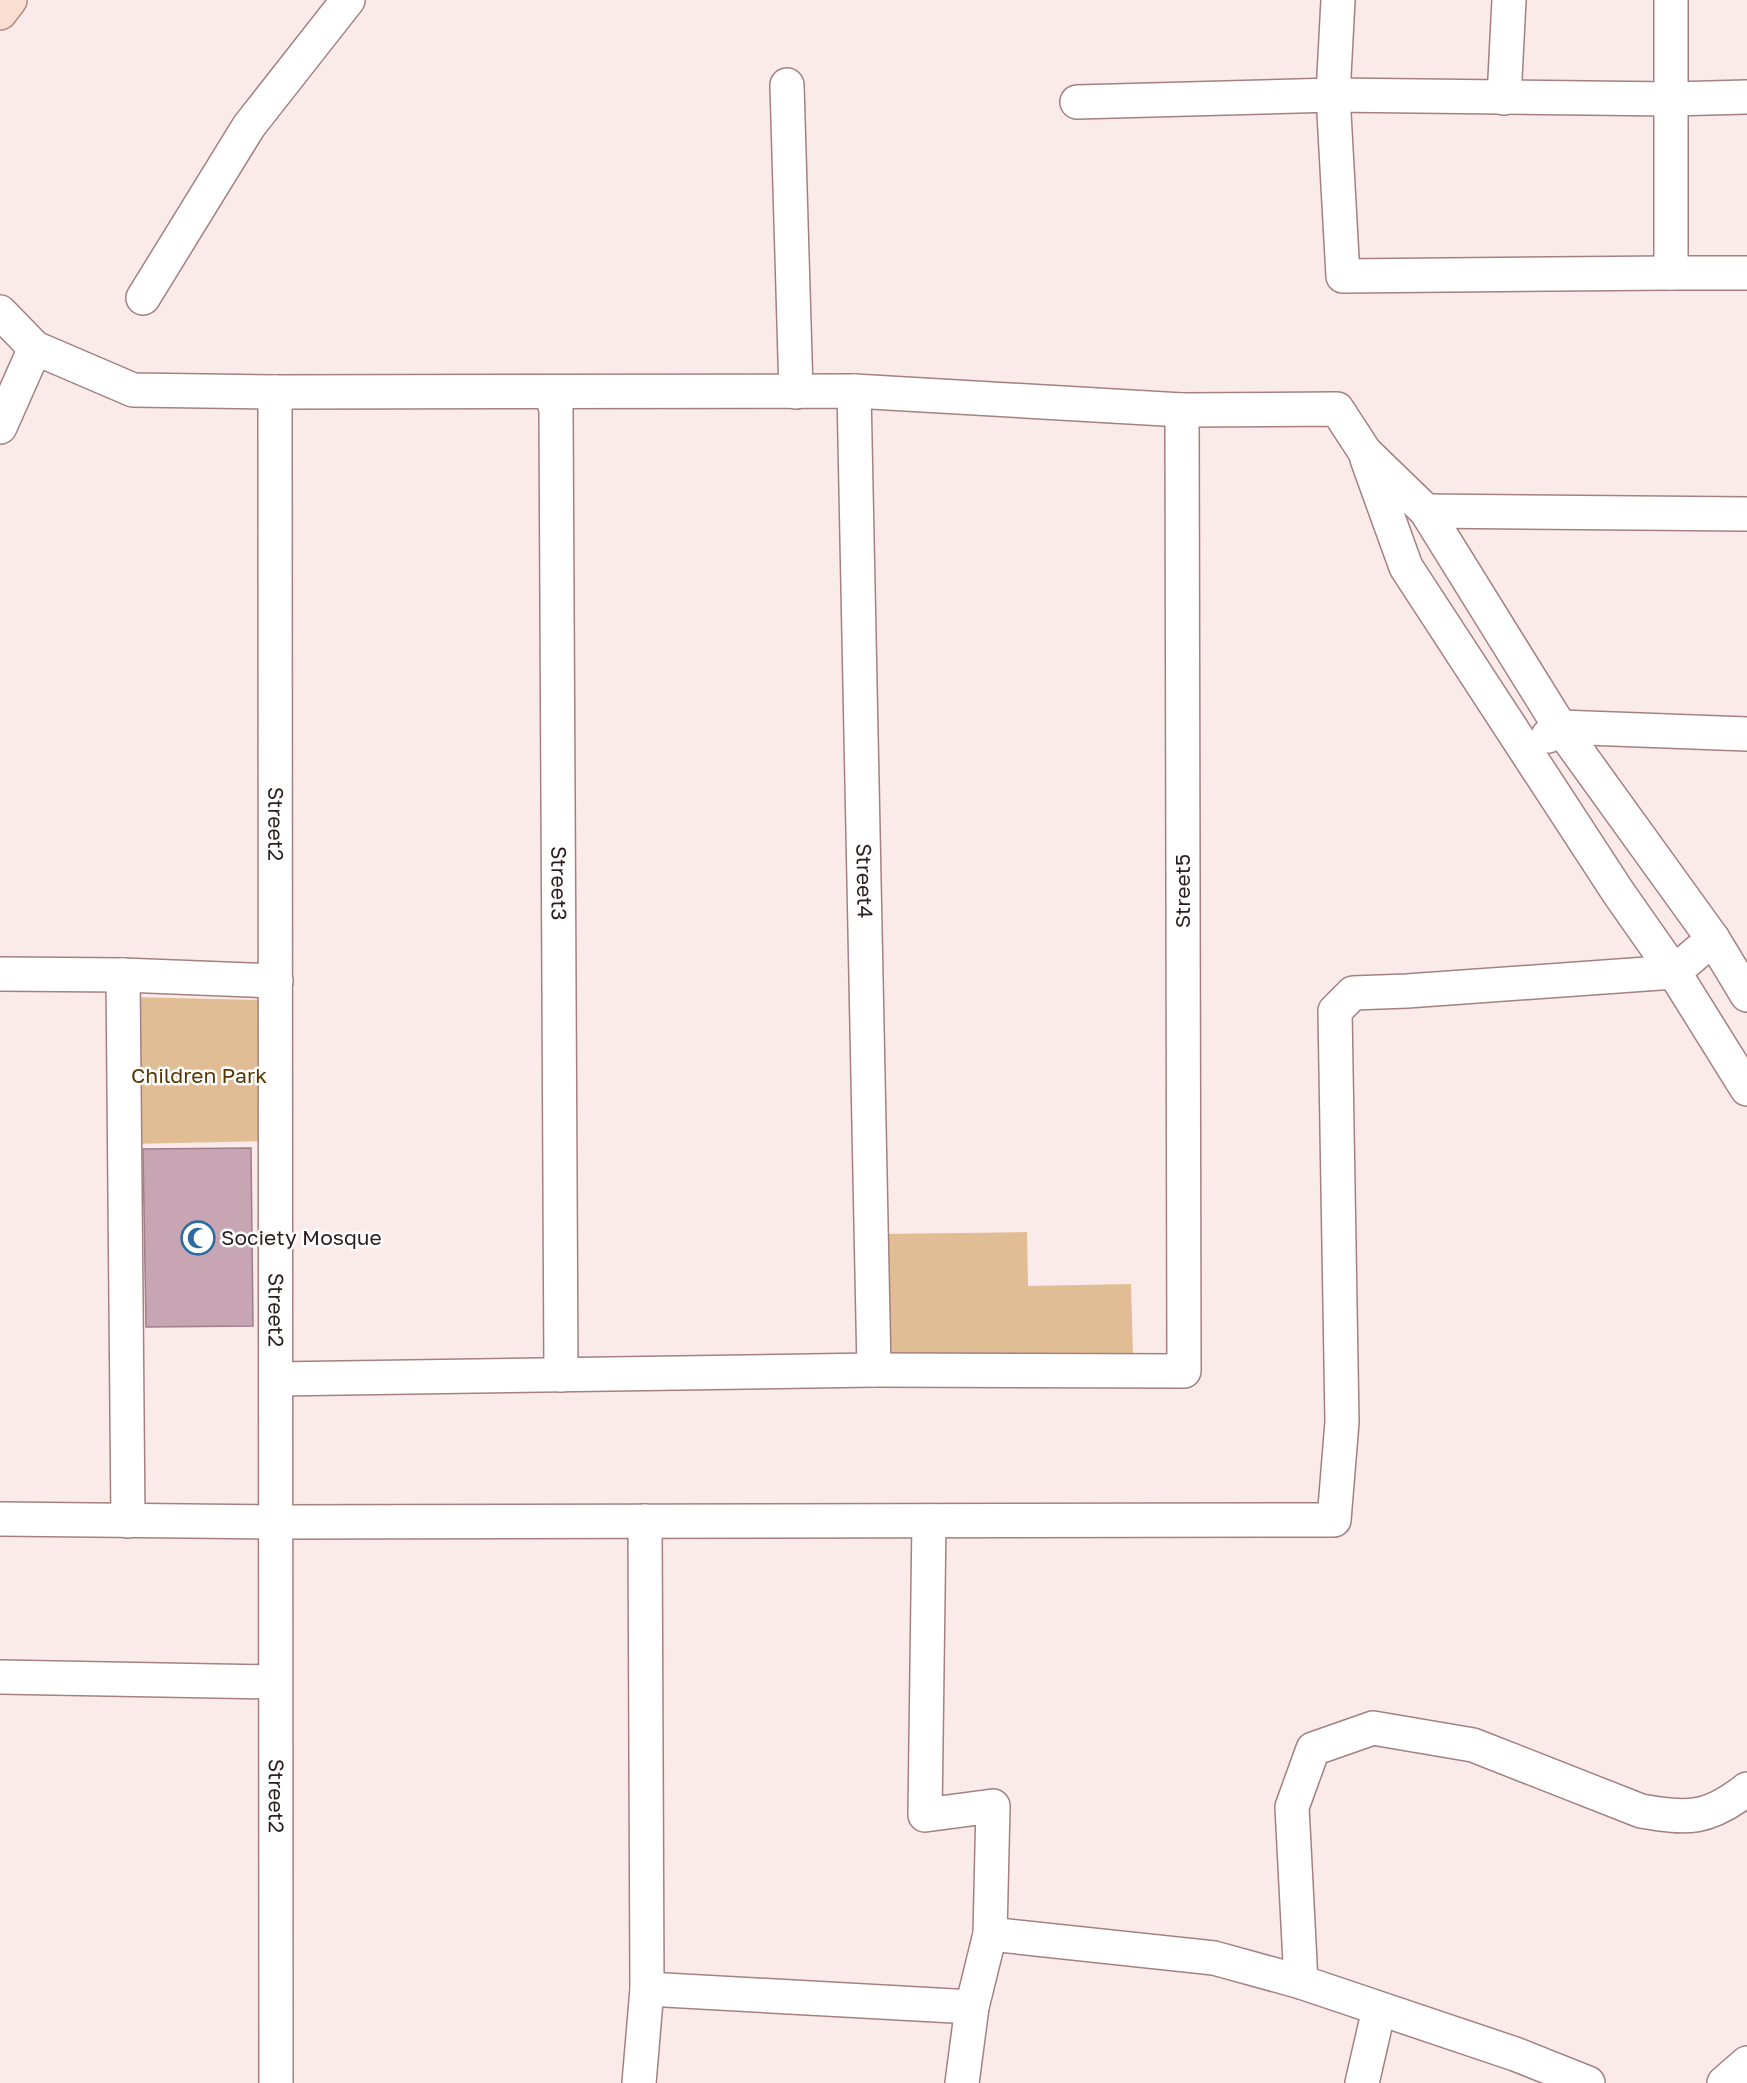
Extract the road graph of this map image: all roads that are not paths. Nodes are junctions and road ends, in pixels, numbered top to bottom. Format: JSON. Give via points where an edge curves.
{"nodes":[{"id":1,"x":10,"y":0,"type":"edge"},
{"id":2,"x":348,"y":0,"type":"edge"},
{"id":3,"x":1338,"y":0,"type":"edge"},
{"id":4,"x":1509,"y":0,"type":"edge"},
{"id":5,"x":1671,"y":0,"type":"edge"},
{"id":6,"x":0,"y":13,"type":"edge"},
{"id":7,"x":787,"y":85,"type":"dead end"},
{"id":8,"x":1333,"y":95,"type":"junction"},
{"id":9,"x":1747,"y":97,"type":"edge"},
{"id":10,"x":1504,"y":98,"type":"junction"},
{"id":11,"x":1671,"y":99,"type":"junction"},
{"id":12,"x":1077,"y":102,"type":"dead end"},
{"id":13,"x":1671,"y":273,"type":"junction"},
{"id":14,"x":1747,"y":273,"type":"edge"},
{"id":15,"x":143,"y":298,"type":"dead end"},
{"id":16,"x":0,"y":312,"type":"edge"},
{"id":17,"x":35,"y":348,"type":"junction"},
{"id":18,"x":275,"y":392,"type":"junction"},
{"id":19,"x":551,"y":392,"type":"junction"},
{"id":20,"x":796,"y":392,"type":"junction"},
{"id":21,"x":854,"y":392,"type":"junction"},
{"id":22,"x":1182,"y":410,"type":"junction"},
{"id":23,"x":0,"y":427,"type":"edge"},
{"id":24,"x":1365,"y":452,"type":"junction"},
{"id":25,"x":1426,"y":511,"type":"junction"},
{"id":26,"x":1747,"y":514,"type":"edge"},
{"id":27,"x":1560,"y":727,"type":"junction"},
{"id":28,"x":1747,"y":734,"type":"edge"},
{"id":29,"x":1526,"y":750,"type":"junction"},
{"id":30,"x":1713,"y":939,"type":"junction"},
{"id":31,"x":1674,"y":972,"type":"junction"},
{"id":32,"x":0,"y":974,"type":"edge"},
{"id":33,"x":123,"y":975,"type":"junction"},
{"id":34,"x":276,"y":981,"type":"junction"},
{"id":35,"x":1747,"y":995,"type":"edge"},
{"id":36,"x":1747,"y":1089,"type":"edge"},
{"id":37,"x":874,"y":1370,"type":"junction"},
{"id":38,"x":561,"y":1375,"type":"junction"},
{"id":39,"x":276,"y":1379,"type":"junction"},
{"id":40,"x":0,"y":1519,"type":"edge"},
{"id":41,"x":128,"y":1521,"type":"junction"},
{"id":42,"x":645,"y":1521,"type":"junction"},
{"id":43,"x":929,"y":1521,"type":"junction"},
{"id":44,"x":276,"y":1522,"type":"junction"},
{"id":45,"x":0,"y":1677,"type":"edge"},
{"id":46,"x":275,"y":1682,"type":"junction"},
{"id":47,"x":1747,"y":1789,"type":"edge"},
{"id":48,"x":990,"y":1934,"type":"junction"},
{"id":49,"x":1301,"y":1982,"type":"junction"},
{"id":50,"x":647,"y":1989,"type":"junction"},
{"id":51,"x":972,"y":2007,"type":"junction"},
{"id":52,"x":1379,"y":2009,"type":"junction"},
{"id":53,"x":1747,"y":2063,"type":"edge"},
{"id":54,"x":276,"y":2083,"type":"edge"},
{"id":55,"x":639,"y":2083,"type":"edge"},
{"id":56,"x":962,"y":2083,"type":"edge"},
{"id":57,"x":1362,"y":2083,"type":"edge"},
{"id":58,"x":1588,"y":2083,"type":"edge"},
{"id":59,"x":1724,"y":2083,"type":"edge"}],
"edges":[{"from":1,"to":6,"type":"main road"},
{"from":2,"to":15,"type":"street","via":[[249,126]]},
{"from":3,"to":8,"type":"street"},
{"from":4,"to":10,"type":"street"},
{"from":5,"to":11,"type":"street"},
{"from":7,"to":20,"type":"street"},
{"from":8,"to":10,"type":"street"},
{"from":8,"to":12,"type":"street"},
{"from":8,"to":13,"type":"street","via":[[1343,276]]},
{"from":9,"to":11,"type":"street"},
{"from":10,"to":11,"type":"street"},
{"from":11,"to":13,"type":"street"},
{"from":13,"to":14,"type":"street"},
{"from":16,"to":17,"type":"street"},
{"from":17,"to":18,"type":"street","via":[[133,390]]},
{"from":17,"to":23,"type":"street"},
{"from":18,"to":19,"type":"street"},
{"from":18,"to":34,"type":"street","name":"Street2"},
{"from":19,"to":20,"type":"street"},
{"from":19,"to":38,"type":"street","name":"Street3","via":[[556,410]]},
{"from":20,"to":21,"type":"street"},
{"from":21,"to":22,"type":"street"},
{"from":21,"to":37,"type":"street","name":"Street4"},
{"from":22,"to":24,"type":"street","via":[[1337,409]]},
{"from":22,"to":37,"type":"street","name":"Street5","via":[[1184,1371]]},
{"from":24,"to":25,"type":"street"},
{"from":24,"to":29,"type":"street","via":[[1406,567]]},
{"from":25,"to":26,"type":"street"},
{"from":25,"to":27,"type":"street"},
{"from":27,"to":28,"type":"street"},
{"from":27,"to":29,"type":"street"},
{"from":27,"to":30,"type":"street"},
{"from":29,"to":31,"type":"street"},
{"from":30,"to":31,"type":"street"},
{"from":30,"to":35,"type":"street"},
{"from":31,"to":36,"type":"street"},
{"from":31,"to":43,"type":"street","via":[[1353,993],[1335,1011],[1342,1422],[1334,1520]]},
{"from":32,"to":33,"type":"street"},
{"from":33,"to":34,"type":"street"},
{"from":33,"to":41,"type":"street"},
{"from":34,"to":39,"type":"street","name":"Street2"},
{"from":37,"to":38,"type":"street"},
{"from":38,"to":39,"type":"street"},
{"from":39,"to":44,"type":"street","name":"Street2"},
{"from":40,"to":41,"type":"street"},
{"from":41,"to":44,"type":"street"},
{"from":42,"to":43,"type":"street"},
{"from":42,"to":44,"type":"street"},
{"from":42,"to":50,"type":"street"},
{"from":43,"to":48,"type":"street","via":[[925,1815],[993,1806]]},
{"from":44,"to":46,"type":"street","name":"Street2"},
{"from":45,"to":46,"type":"street"},
{"from":46,"to":54,"type":"street","name":"Street2"},
{"from":47,"to":49,"type":"street","via":[[1716,1810],[1690,1817],[1666,1815],[1641,1811],[1473,1745],[1373,1728],[1312,1749],[1292,1807]]},
{"from":48,"to":49,"type":"street","via":[[1214,1958]]},
{"from":48,"to":51,"type":"street"},
{"from":49,"to":52,"type":"street"},
{"from":50,"to":51,"type":"street"},
{"from":50,"to":55,"type":"street"},
{"from":51,"to":56,"type":"street"},
{"from":52,"to":57,"type":"street"},
{"from":52,"to":58,"type":"street"},
{"from":53,"to":59,"type":"street"}]}
